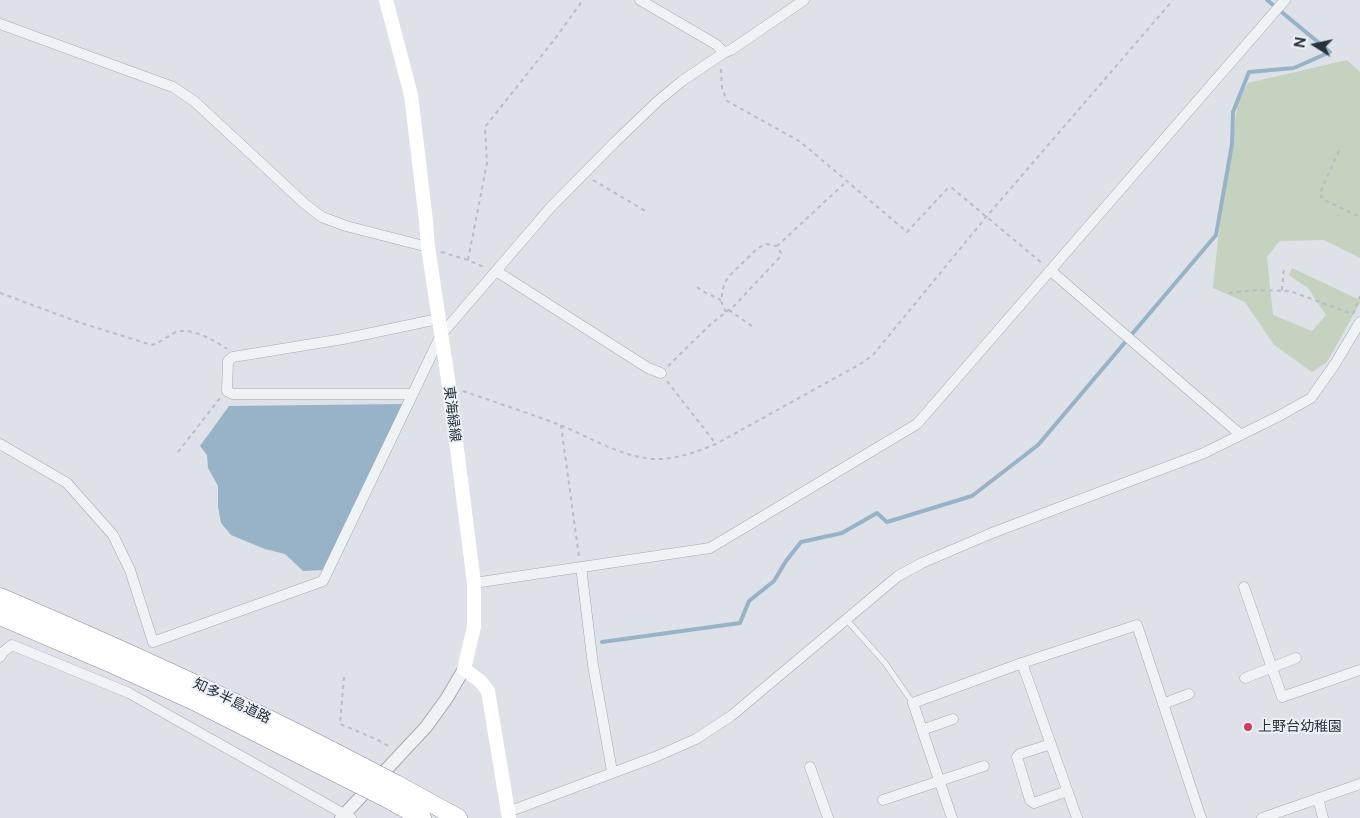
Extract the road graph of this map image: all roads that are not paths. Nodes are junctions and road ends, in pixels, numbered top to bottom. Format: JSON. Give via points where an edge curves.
{"nodes":[{"id":1,"x":386,"y":0,"type":"edge"},
{"id":2,"x":640,"y":0,"type":"edge"},
{"id":3,"x":804,"y":0,"type":"edge"},
{"id":4,"x":1283,"y":2,"type":"edge"},
{"id":5,"x":0,"y":24,"type":"edge"},
{"id":6,"x":724,"y":53,"type":"junction"},
{"id":7,"x":428,"y":248,"type":"junction"},
{"id":8,"x":1051,"y":271,"type":"junction"},
{"id":9,"x":495,"y":272,"type":"junction"},
{"id":10,"x":438,"y":319,"type":"junction"},
{"id":11,"x":1358,"y":320,"type":"edge"},
{"id":12,"x":441,"y":335,"type":"junction"},
{"id":13,"x":661,"y":372,"type":"road end"},
{"id":14,"x":413,"y":394,"type":"junction"},
{"id":15,"x":1241,"y":435,"type":"junction"},
{"id":16,"x":0,"y":444,"type":"edge"},
{"id":17,"x":580,"y":567,"type":"junction"},
{"id":18,"x":474,"y":583,"type":"junction"},
{"id":19,"x":1244,"y":587,"type":"dead end"},
{"id":20,"x":0,"y":597,"type":"edge"},
{"id":21,"x":0,"y":616,"type":"edge"},
{"id":22,"x":846,"y":618,"type":"junction"},
{"id":23,"x":0,"y":657,"type":"edge"},
{"id":24,"x":1296,"y":658,"type":"dead end"},
{"id":25,"x":1022,"y":663,"type":"junction"},
{"id":26,"x":1272,"y":667,"type":"junction"},
{"id":27,"x":464,"y":669,"type":"junction"},
{"id":28,"x":1360,"y":670,"type":"edge"},
{"id":29,"x":1245,"y":678,"type":"dead end"},
{"id":30,"x":1189,"y":694,"type":"dead end"},
{"id":31,"x":913,"y":702,"type":"junction"},
{"id":32,"x":1163,"y":704,"type":"junction"},
{"id":33,"x":953,"y":719,"type":"dead end"},
{"id":34,"x":922,"y":730,"type":"junction"},
{"id":35,"x":1051,"y":744,"type":"junction"},
{"id":36,"x":984,"y":766,"type":"dead end"},
{"id":37,"x":810,"y":767,"type":"dead end"},
{"id":38,"x":612,"y":771,"type":"junction"},
{"id":39,"x":940,"y":781,"type":"junction"},
{"id":40,"x":1360,"y":784,"type":"edge"},
{"id":41,"x":391,"y":791,"type":"junction"},
{"id":42,"x":1068,"y":791,"type":"junction"},
{"id":43,"x":1318,"y":798,"type":"junction"},
{"id":44,"x":882,"y":800,"type":"dead end"},
{"id":45,"x":508,"y":815,"type":"edge"},
{"id":46,"x":346,"y":817,"type":"edge"},
{"id":47,"x":422,"y":818,"type":"edge"},
{"id":48,"x":458,"y":818,"type":"edge"},
{"id":49,"x":828,"y":818,"type":"edge"},
{"id":50,"x":952,"y":818,"type":"edge"},
{"id":51,"x":1077,"y":818,"type":"edge"},
{"id":52,"x":1201,"y":818,"type":"edge"},
{"id":53,"x":1262,"y":818,"type":"edge"},
{"id":54,"x":1323,"y":818,"type":"edge"}],
"edges":[{"from":1,"to":7,"type":"main road","name":"東海緑線","via":[[411,95]]},
{"from":2,"to":6,"type":"street","via":[[717,45]]},
{"from":3,"to":6,"type":"street"},
{"from":4,"to":8,"type":"street"},
{"from":5,"to":7,"type":"street","via":[[173,87],[194,100],[304,204],[322,217],[370,234]]},
{"from":6,"to":9,"type":"street","via":[[659,100],[551,207]]},
{"from":7,"to":10,"type":"main road","name":"東海緑線"},
{"from":8,"to":15,"type":"street"},
{"from":8,"to":17,"type":"street","via":[[917,424],[710,548]]},
{"from":9,"to":12,"type":"street"},
{"from":9,"to":13,"type":"street","via":[[648,368]]},
{"from":10,"to":12,"type":"main road","name":"東海緑線"},
{"from":10,"to":14,"type":"street","via":[[234,356],[228,361],[227,391],[233,394]]},
{"from":11,"to":15,"type":"street","via":[[1335,364],[1310,398]]},
{"from":12,"to":14,"type":"street"},
{"from":12,"to":18,"type":"main road","name":"東海緑線"},
{"from":14,"to":16,"type":"street","via":[[323,581],[153,642],[130,570],[113,535],[67,483]]},
{"from":15,"to":22,"type":"street","via":[[1204,453],[992,533],[922,563],[898,576]]},
{"from":17,"to":18,"type":"street"},
{"from":17,"to":38,"type":"street"},
{"from":18,"to":27,"type":"main road","name":"東海緑線","via":[[474,627]]},
{"from":19,"to":26,"type":"street"},
{"from":20,"to":41,"type":"highway","name":"知多半島道路","bridge":true,"via":[[199,684],[303,735],[365,768]]},
{"from":21,"to":41,"type":"highway","name":"知多半島道路","bridge":true,"via":[[192,700],[354,782]]},
{"from":22,"to":31,"type":"lane"},
{"from":22,"to":38,"type":"street","via":[[724,721],[696,739]]},
{"from":23,"to":46,"type":"street","via":[[12,646],[129,693]]},
{"from":24,"to":26,"type":"street"},
{"from":25,"to":31,"type":"street"},
{"from":25,"to":32,"type":"street","via":[[1137,625]]},
{"from":25,"to":35,"type":"street"},
{"from":26,"to":28,"type":"street","via":[[1282,696]]},
{"from":26,"to":29,"type":"street"},
{"from":27,"to":45,"type":"main road","via":[[488,691]]},
{"from":27,"to":46,"type":"street","via":[[426,727]]},
{"from":30,"to":32,"type":"street"},
{"from":31,"to":34,"type":"street"},
{"from":32,"to":52,"type":"street"},
{"from":33,"to":34,"type":"street"},
{"from":34,"to":39,"type":"street"},
{"from":35,"to":42,"type":"street"},
{"from":35,"to":42,"type":"street","via":[[1017,757],[1030,800],[1034,803]]},
{"from":36,"to":39,"type":"street"},
{"from":37,"to":49,"type":"street"},
{"from":38,"to":45,"type":"street"},
{"from":39,"to":44,"type":"street"},
{"from":39,"to":50,"type":"street"},
{"from":40,"to":43,"type":"street"},
{"from":41,"to":47,"type":"highway","name":"知多半島道路"},
{"from":41,"to":48,"type":"highway","name":"知多半島道路"},
{"from":42,"to":51,"type":"street"},
{"from":43,"to":53,"type":"street"},
{"from":43,"to":54,"type":"street"}]}
